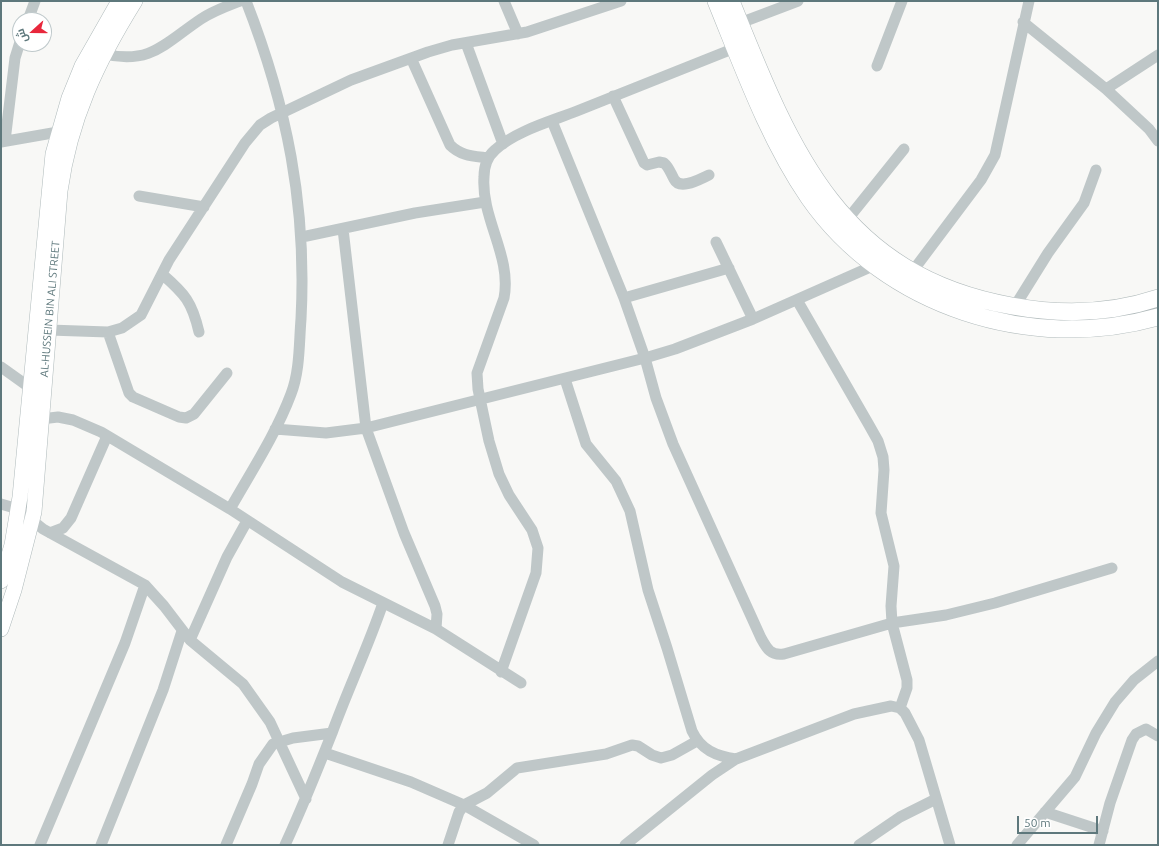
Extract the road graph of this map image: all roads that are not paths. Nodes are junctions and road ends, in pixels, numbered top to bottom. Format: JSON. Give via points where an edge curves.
{"nodes":[{"id":1,"x":35,"y":1,"type":"edge"},
{"id":2,"x":120,"y":1,"type":"edge"},
{"id":3,"x":135,"y":1,"type":"edge"},
{"id":4,"x":240,"y":1,"type":"edge"},
{"id":5,"x":246,"y":1,"type":"edge"},
{"id":6,"x":504,"y":1,"type":"edge"},
{"id":7,"x":621,"y":1,"type":"edge"},
{"id":8,"x":716,"y":1,"type":"edge"},
{"id":9,"x":732,"y":1,"type":"edge"},
{"id":10,"x":798,"y":1,"type":"edge"},
{"id":11,"x":902,"y":1,"type":"edge"},
{"id":12,"x":1029,"y":1,"type":"edge"},
{"id":13,"x":31,"y":12,"type":"edge"},
{"id":14,"x":1023,"y":22,"type":"junction"},
{"id":15,"x":740,"y":23,"type":"junction"},
{"id":16,"x":518,"y":34,"type":"junction"},
{"id":17,"x":466,"y":43,"type":"junction"},
{"id":18,"x":735,"y":48,"type":"junction"},
{"id":19,"x":17,"y":52,"type":"edge"},
{"id":20,"x":104,"y":54,"type":"junction"},
{"id":21,"x":1158,"y":55,"type":"edge"},
{"id":22,"x":411,"y":58,"type":"junction"},
{"id":23,"x":877,"y":66,"type":"dead end"},
{"id":24,"x":759,"y":85,"type":"junction"},
{"id":25,"x":1106,"y":89,"type":"junction"},
{"id":26,"x":613,"y":96,"type":"junction"},
{"id":27,"x":283,"y":112,"type":"junction"},
{"id":28,"x":552,"y":121,"type":"junction"},
{"id":29,"x":1154,"y":128,"type":"edge"},
{"id":30,"x":58,"y":132,"type":"junction"},
{"id":31,"x":1158,"y":141,"type":"edge"},
{"id":32,"x":3,"y":142,"type":"edge"},
{"id":33,"x":503,"y":144,"type":"junction"},
{"id":34,"x":904,"y":149,"type":"dead end"},
{"id":35,"x":488,"y":158,"type":"junction"},
{"id":36,"x":1096,"y":170,"type":"dead end"},
{"id":37,"x":709,"y":175,"type":"dead end"},
{"id":38,"x":139,"y":196,"type":"dead end"},
{"id":39,"x":485,"y":202,"type":"junction"},
{"id":40,"x":204,"y":207,"type":"junction"},
{"id":41,"x":847,"y":220,"type":"junction"},
{"id":42,"x":343,"y":229,"type":"junction"},
{"id":43,"x":302,"y":237,"type":"junction"},
{"id":44,"x":716,"y":242,"type":"dead end"},
{"id":45,"x":875,"y":265,"type":"junction"},
{"id":46,"x":729,"y":268,"type":"junction"},
{"id":47,"x":912,"y":272,"type":"junction"},
{"id":48,"x":162,"y":274,"type":"junction"},
{"id":49,"x":624,"y":298,"type":"junction"},
{"id":50,"x":1158,"y":298,"type":"edge"},
{"id":51,"x":797,"y":300,"type":"junction"},
{"id":52,"x":1015,"y":306,"type":"junction"},
{"id":53,"x":1158,"y":317,"type":"edge"},
{"id":54,"x":753,"y":319,"type":"junction"},
{"id":55,"x":49,"y":330,"type":"junction"},
{"id":56,"x":108,"y":332,"type":"junction"},
{"id":57,"x":200,"y":332,"type":"dead end"},
{"id":58,"x":645,"y":358,"type":"junction"},
{"id":59,"x":1,"y":367,"type":"edge"},
{"id":60,"x":227,"y":373,"type":"dead end"},
{"id":61,"x":564,"y":378,"type":"junction"},
{"id":62,"x":29,"y":387,"type":"junction"},
{"id":63,"x":480,"y":400,"type":"junction"},
{"id":64,"x":41,"y":419,"type":"junction"},
{"id":65,"x":366,"y":428,"type":"junction"},
{"id":66,"x":275,"y":429,"type":"junction"},
{"id":67,"x":107,"y":436,"type":"junction"},
{"id":68,"x":1,"y":504,"type":"edge"},
{"id":69,"x":18,"y":509,"type":"junction"},
{"id":70,"x":230,"y":509,"type":"junction"},
{"id":71,"x":32,"y":520,"type":"junction"},
{"id":72,"x":247,"y":521,"type":"junction"},
{"id":73,"x":50,"y":533,"type":"junction"},
{"id":74,"x":1112,"y":568,"type":"dead end"},
{"id":75,"x":1,"y":581,"type":"edge"},
{"id":76,"x":145,"y":585,"type":"junction"},
{"id":77,"x":383,"y":603,"type":"junction"},
{"id":78,"x":892,"y":623,"type":"junction"},
{"id":79,"x":1,"y":629,"type":"edge"},
{"id":80,"x":436,"y":629,"type":"junction"},
{"id":81,"x":182,"y":631,"type":"junction"},
{"id":82,"x":190,"y":640,"type":"junction"},
{"id":83,"x":1158,"y":661,"type":"edge"},
{"id":84,"x":502,"y":672,"type":"junction"},
{"id":85,"x":521,"y":683,"type":"dead end"},
{"id":86,"x":900,"y":708,"type":"junction"},
{"id":87,"x":332,"y":733,"type":"junction"},
{"id":88,"x":1158,"y":736,"type":"edge"},
{"id":89,"x":280,"y":741,"type":"junction"},
{"id":90,"x":697,"y":741,"type":"junction"},
{"id":91,"x":325,"y":753,"type":"junction"},
{"id":92,"x":736,"y":759,"type":"junction"},
{"id":93,"x":306,"y":799,"type":"junction"},
{"id":94,"x":936,"y":799,"type":"junction"},
{"id":95,"x":464,"y":805,"type":"junction"},
{"id":96,"x":1045,"y":812,"type":"junction"},
{"id":97,"x":1103,"y":831,"type":"junction"},
{"id":98,"x":40,"y":845,"type":"edge"},
{"id":99,"x":101,"y":845,"type":"edge"},
{"id":100,"x":226,"y":845,"type":"edge"},
{"id":101,"x":285,"y":845,"type":"edge"},
{"id":102,"x":448,"y":845,"type":"edge"},
{"id":103,"x":534,"y":845,"type":"edge"},
{"id":104,"x":624,"y":845,"type":"edge"},
{"id":105,"x":859,"y":845,"type":"edge"},
{"id":106,"x":950,"y":845,"type":"edge"},
{"id":107,"x":1017,"y":845,"type":"edge"},
{"id":108,"x":1099,"y":845,"type":"edge"}],
"edges":[{"from":1,"to":13,"type":"street"},
{"from":2,"to":30,"type":"street","name":"AL-HUSSEIN BIN ALI STREET","via":[[82,66]]},
{"from":3,"to":20,"type":"street","name":"AL-HUSSEIN BIN ALI STREET"},
{"from":4,"to":20,"type":"street","via":[[206,16],[168,43],[143,56],[129,58]]},
{"from":5,"to":27,"type":"street"},
{"from":6,"to":16,"type":"street"},
{"from":7,"to":16,"type":"street"},
{"from":8,"to":18,"type":"main road"},
{"from":9,"to":15,"type":"main road"},
{"from":10,"to":15,"type":"street"},
{"from":11,"to":23,"type":"street"},
{"from":12,"to":14,"type":"street"},
{"from":14,"to":25,"type":"street"},
{"from":14,"to":47,"type":"street","via":[[995,155],[981,180]]},
{"from":15,"to":24,"type":"main road"},
{"from":16,"to":17,"type":"street"},
{"from":17,"to":22,"type":"street"},
{"from":17,"to":33,"type":"street"},
{"from":18,"to":24,"type":"main road"},
{"from":18,"to":26,"type":"street"},
{"from":19,"to":32,"type":"street"},
{"from":20,"to":55,"type":"street","name":"AL-HUSSEIN BIN ALI STREET","via":[[77,114],[64,162]]},
{"from":21,"to":25,"type":"street"},
{"from":22,"to":27,"type":"street","via":[[343,83]]},
{"from":22,"to":35,"type":"street","via":[[450,145],[465,155]]},
{"from":24,"to":41,"type":"main road","via":[[783,122],[807,168]]},
{"from":24,"to":45,"type":"main road","via":[[785,157],[810,199],[854,248]]},
{"from":25,"to":29,"type":"street"},
{"from":26,"to":28,"type":"street"},
{"from":26,"to":37,"type":"street","via":[[644,163],[664,163],[676,183],[680,184],[690,183]]},
{"from":27,"to":40,"type":"street","via":[[260,125],[250,137]]},
{"from":27,"to":43,"type":"street","via":[[295,172]]},
{"from":28,"to":33,"type":"street"},
{"from":28,"to":49,"type":"street"},
{"from":29,"to":31,"type":"street"},
{"from":30,"to":32,"type":"street"},
{"from":30,"to":62,"type":"street","name":"AL-HUSSEIN BIN ALI STREET","via":[[49,176]]},
{"from":33,"to":35,"type":"street"},
{"from":34,"to":41,"type":"street"},
{"from":35,"to":39,"type":"street","via":[[484,177]]},
{"from":36,"to":52,"type":"street","via":[[1084,202]]},
{"from":38,"to":40,"type":"street"},
{"from":39,"to":42,"type":"street","via":[[415,213]]},
{"from":39,"to":63,"type":"street","via":[[502,257],[506,286],[478,373]]},
{"from":40,"to":48,"type":"street"},
{"from":41,"to":47,"type":"main road","via":[[878,248]]},
{"from":42,"to":43,"type":"street"},
{"from":42,"to":65,"type":"street"},
{"from":43,"to":66,"type":"street","via":[[302,294],[296,370],[292,393]]},
{"from":44,"to":46,"type":"street"},
{"from":45,"to":51,"type":"street"},
{"from":45,"to":53,"type":"main road","via":[[937,303],[977,317],[1017,325],[1096,329]]},
{"from":46,"to":49,"type":"street"},
{"from":46,"to":54,"type":"street"},
{"from":47,"to":52,"type":"main road","via":[[973,298]]},
{"from":48,"to":56,"type":"street","via":[[142,315],[122,328]]},
{"from":48,"to":57,"type":"street","via":[[185,295]]},
{"from":49,"to":58,"type":"street"},
{"from":50,"to":52,"type":"main road","via":[[1127,307],[1097,311],[1061,312]]},
{"from":51,"to":54,"type":"street"},
{"from":51,"to":78,"type":"street","via":[[869,424],[883,457],[881,513],[894,566]]},
{"from":54,"to":58,"type":"street"},
{"from":55,"to":56,"type":"street"},
{"from":55,"to":64,"type":"street","name":"AL-HUSSEIN BIN ALI STREET"},
{"from":56,"to":60,"type":"street","via":[[133,398],[178,417],[186,418],[194,414]]},
{"from":58,"to":61,"type":"street"},
{"from":58,"to":78,"type":"street","via":[[673,444],[767,649],[772,654],[784,654]]},
{"from":59,"to":62,"type":"street"},
{"from":61,"to":63,"type":"street"},
{"from":61,"to":90,"type":"street","via":[[586,444],[616,482],[630,511],[648,590]]},
{"from":62,"to":69,"type":"street","name":"AL-HUSSEIN BIN ALI STREET"},
{"from":63,"to":65,"type":"street"},
{"from":63,"to":84,"type":"street","via":[[499,474],[536,538],[538,548],[536,573]]},
{"from":64,"to":67,"type":"street","via":[[58,417],[73,420]]},
{"from":64,"to":71,"type":"street","name":"AL-HUSSEIN BIN ALI STREET"},
{"from":65,"to":66,"type":"street","via":[[326,433]]},
{"from":65,"to":80,"type":"street","via":[[404,533],[435,606]]},
{"from":66,"to":70,"type":"street"},
{"from":67,"to":70,"type":"street"},
{"from":67,"to":73,"type":"street","via":[[71,518],[63,528]]},
{"from":68,"to":69,"type":"street"},
{"from":69,"to":71,"type":"street"},
{"from":69,"to":75,"type":"street","name":"AL-HUSSEIN BIN ALI STREET","via":[[12,545]]},
{"from":70,"to":72,"type":"street"},
{"from":71,"to":73,"type":"street"},
{"from":71,"to":79,"type":"street","name":"AL-HUSSEIN BIN ALI STREET"},
{"from":72,"to":77,"type":"street","via":[[342,582]]},
{"from":72,"to":82,"type":"street","via":[[227,557]]},
{"from":73,"to":76,"type":"street"},
{"from":74,"to":78,"type":"street","via":[[995,603]]},
{"from":76,"to":81,"type":"street"},
{"from":76,"to":98,"type":"street","via":[[122,650]]},
{"from":77,"to":80,"type":"street"},
{"from":77,"to":87,"type":"street"},
{"from":78,"to":86,"type":"street","via":[[907,680]]},
{"from":80,"to":84,"type":"street"},
{"from":81,"to":82,"type":"street"},
{"from":81,"to":99,"type":"street","via":[[163,690]]},
{"from":82,"to":89,"type":"street","via":[[244,684]]},
{"from":83,"to":96,"type":"street","via":[[1134,680],[1115,702],[1096,733],[1075,777]]},
{"from":84,"to":85,"type":"street"},
{"from":86,"to":92,"type":"street","via":[[880,707],[854,714]]},
{"from":86,"to":94,"type":"street","via":[[912,723],[919,740]]},
{"from":87,"to":89,"type":"street"},
{"from":87,"to":91,"type":"street"},
{"from":88,"to":97,"type":"street","via":[[1146,729],[1136,734],[1116,785]]},
{"from":89,"to":93,"type":"street"},
{"from":89,"to":100,"type":"street","via":[[273,744],[258,764]]},
{"from":90,"to":92,"type":"street","via":[[712,752]]},
{"from":90,"to":95,"type":"street","via":[[672,755],[660,758],[632,745],[606,754],[525,765],[517,768],[488,793]]},
{"from":91,"to":93,"type":"street"},
{"from":91,"to":95,"type":"street","via":[[411,782]]},
{"from":92,"to":104,"type":"street"},
{"from":93,"to":101,"type":"street"},
{"from":94,"to":105,"type":"street","via":[[900,817]]},
{"from":94,"to":106,"type":"street"},
{"from":95,"to":102,"type":"street","via":[[459,812]]},
{"from":95,"to":103,"type":"street"},
{"from":96,"to":97,"type":"street"},
{"from":96,"to":107,"type":"street"},
{"from":97,"to":108,"type":"street"}]}
